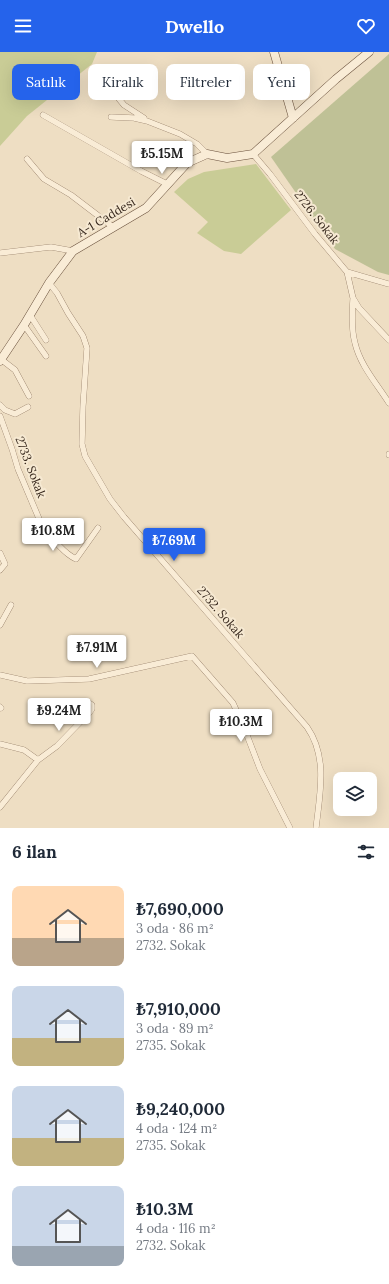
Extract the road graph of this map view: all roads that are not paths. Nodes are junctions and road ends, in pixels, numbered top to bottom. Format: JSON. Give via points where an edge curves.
{"nodes":[{"id":1,"x":274,"y":52,"type":"edge"},
{"id":2,"x":368,"y":52,"type":"edge"},
{"id":3,"x":120,"y":100,"type":"edge"},
{"id":4,"x":43,"y":115,"type":"dead end"},
{"id":5,"x":111,"y":117,"type":"dead end"},
{"id":6,"x":293,"y":118,"type":"junction"},
{"id":7,"x":147,"y":120,"type":"junction"},
{"id":8,"x":207,"y":154,"type":"junction"},
{"id":9,"x":253,"y":154,"type":"junction"},
{"id":10,"x":27,"y":159,"type":"dead end"},
{"id":11,"x":167,"y":184,"type":"junction"},
{"id":12,"x":113,"y":227,"type":"junction"},
{"id":13,"x":73,"y":251,"type":"junction"},
{"id":14,"x":0,"y":253,"type":"edge"},
{"id":15,"x":347,"y":272,"type":"junction"},
{"id":16,"x":49,"y":283,"type":"junction"},
{"id":17,"x":389,"y":284,"type":"edge"},
{"id":18,"x":353,"y":298,"type":"junction"},
{"id":19,"x":30,"y":315,"type":"junction"},
{"id":20,"x":24,"y":325,"type":"junction"},
{"id":21,"x":46,"y":340,"type":"dead end"},
{"id":22,"x":389,"y":340,"type":"edge"},
{"id":23,"x":46,"y":356,"type":"dead end"},
{"id":24,"x":1,"y":360,"type":"edge"},
{"id":25,"x":29,"y":396,"type":"dead end"},
{"id":26,"x":389,"y":403,"type":"edge"},
{"id":27,"x":0,"y":405,"type":"edge"},
{"id":28,"x":28,"y":407,"type":"dead end"},
{"id":29,"x":0,"y":416,"type":"edge"},
{"id":30,"x":98,"y":528,"type":"dead end"},
{"id":31,"x":0,"y":553,"type":"edge"},
{"id":32,"x":0,"y":570,"type":"edge"},
{"id":33,"x":11,"y":605,"type":"dead end"},
{"id":34,"x":0,"y":625,"type":"edge"},
{"id":35,"x":0,"y":675,"type":"edge"},
{"id":36,"x":64,"y":708,"type":"dead end"},
{"id":37,"x":0,"y":744,"type":"edge"},
{"id":38,"x":38,"y":760,"type":"junction"},
{"id":39,"x":1,"y":804,"type":"edge"},
{"id":40,"x":290,"y":828,"type":"edge"},
{"id":41,"x":316,"y":828,"type":"edge"}],
"edges":[{"from":1,"to":6,"type":"main road"},
{"from":2,"to":6,"type":"main road"},
{"from":3,"to":7,"type":"street"},
{"from":4,"to":11,"type":"street"},
{"from":5,"to":7,"type":"street"},
{"from":6,"to":9,"type":"main road"},
{"from":7,"to":8,"type":"street","via":[[180,134],[197,144]]},
{"from":8,"to":9,"type":"main road","via":[[227,158]]},
{"from":8,"to":11,"type":"main road","name":"A-1 Caddesi","via":[[187,163]]},
{"from":9,"to":15,"type":"street","name":"2726. Sokak"},
{"from":10,"to":12,"type":"street","via":[[44,179],[71,195]]},
{"from":11,"to":12,"type":"main road","name":"A-1 Caddesi","via":[[146,208]]},
{"from":12,"to":13,"type":"main road","name":"A-1 Caddesi"},
{"from":13,"to":14,"type":"street","via":[[51,247]]},
{"from":13,"to":16,"type":"main road","name":"A-1 Caddesi"},
{"from":15,"to":17,"type":"street"},
{"from":15,"to":18,"type":"street","name":"2726. Sokak"},
{"from":16,"to":19,"type":"main road","name":"A-1 Caddesi"},
{"from":16,"to":41,"type":"street","name":"2732. Sokak","via":[[83,336],[87,348],[83,406],[84,456],[124,517],[313,736],[322,776]]},
{"from":18,"to":22,"type":"street","name":"2726. Sokak"},
{"from":18,"to":26,"type":"street","name":"2726. Sokak","via":[[353,333],[357,349]]},
{"from":19,"to":20,"type":"main road","name":"A-1 Caddesi"},
{"from":19,"to":21,"type":"street"},
{"from":20,"to":23,"type":"street"},
{"from":20,"to":24,"type":"main road","name":"A-1 Caddesi"},
{"from":24,"to":25,"type":"street","via":[[15,370]]},
{"from":27,"to":28,"type":"street","via":[[15,414]]},
{"from":29,"to":30,"type":"street","name":"2733. Sokak","via":[[18,469],[40,521],[63,549],[76,559]]},
{"from":31,"to":32,"type":"street","via":[[5,564]]},
{"from":33,"to":34,"type":"street"},
{"from":35,"to":40,"type":"street","via":[[27,681],[90,679],[192,656],[233,703],[260,769]]},
{"from":36,"to":38,"type":"street","via":[[89,703],[92,705],[89,713],[58,746]]},
{"from":37,"to":38,"type":"street","via":[[24,750]]},
{"from":38,"to":39,"type":"street"}]}
